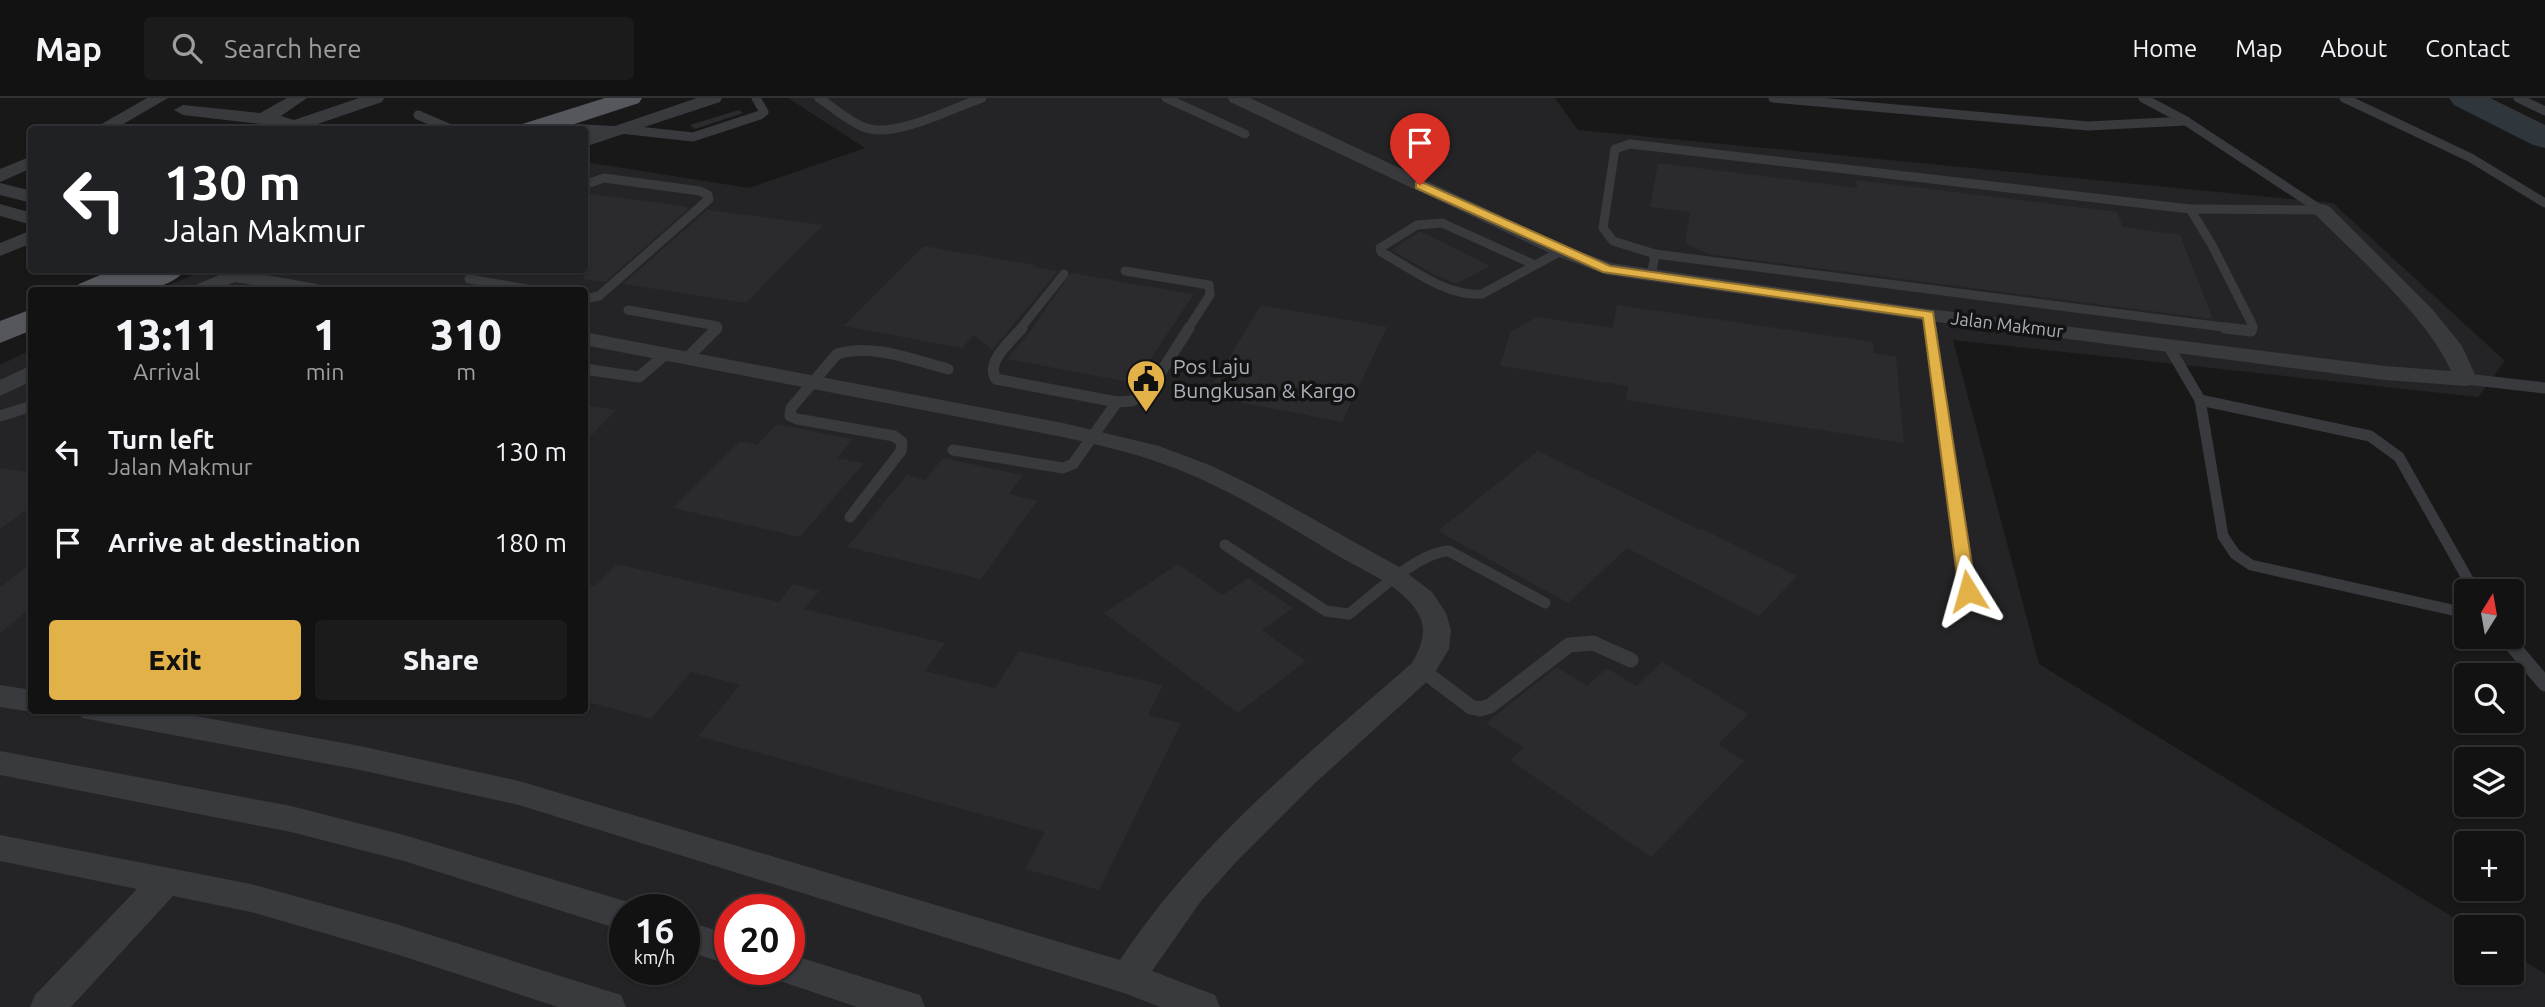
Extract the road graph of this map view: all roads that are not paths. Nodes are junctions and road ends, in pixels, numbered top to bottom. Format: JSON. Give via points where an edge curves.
{"nodes":[{"id":1,"x":160,"y":98,"type":"edge"},
{"id":2,"x":299,"y":98,"type":"edge"},
{"id":3,"x":376,"y":98,"type":"edge"},
{"id":4,"x":599,"y":98,"type":"edge"},
{"id":5,"x":630,"y":98,"type":"edge"},
{"id":6,"x":714,"y":98,"type":"edge"},
{"id":7,"x":756,"y":98,"type":"edge"},
{"id":8,"x":819,"y":98,"type":"edge"},
{"id":9,"x":982,"y":98,"type":"edge"},
{"id":10,"x":1166,"y":98,"type":"edge"},
{"id":11,"x":1236,"y":98,"type":"edge"},
{"id":12,"x":1773,"y":98,"type":"edge"},
{"id":13,"x":2143,"y":98,"type":"edge"},
{"id":14,"x":2344,"y":98,"type":"edge"},
{"id":15,"x":2518,"y":98,"type":"edge"},
{"id":16,"x":183,"y":110,"type":"dead end"},
{"id":17,"x":2545,"y":111,"type":"edge"},
{"id":18,"x":418,"y":115,"type":"dead end"},
{"id":19,"x":263,"y":119,"type":"junction"},
{"id":20,"x":2186,"y":121,"type":"junction"},
{"id":21,"x":107,"y":126,"type":"edge"},
{"id":22,"x":283,"y":126,"type":"edge"},
{"id":23,"x":289,"y":126,"type":"edge"},
{"id":24,"x":444,"y":126,"type":"edge"},
{"id":25,"x":512,"y":126,"type":"edge"},
{"id":26,"x":538,"y":126,"type":"edge"},
{"id":27,"x":588,"y":129,"type":"edge"},
{"id":28,"x":620,"y":129,"type":"junction"},
{"id":29,"x":1245,"y":134,"type":"dead end"},
{"id":30,"x":588,"y":141,"type":"edge"},
{"id":31,"x":28,"y":162,"type":"edge"},
{"id":32,"x":0,"y":176,"type":"edge"},
{"id":33,"x":588,"y":184,"type":"edge"},
{"id":34,"x":0,"y":189,"type":"edge"},
{"id":35,"x":28,"y":196,"type":"edge"},
{"id":36,"x":2545,"y":203,"type":"edge"},
{"id":37,"x":2190,"y":209,"type":"junction"},
{"id":38,"x":0,"y":210,"type":"edge"},
{"id":39,"x":2322,"y":210,"type":"junction"},
{"id":40,"x":28,"y":218,"type":"edge"},
{"id":41,"x":28,"y":238,"type":"edge"},
{"id":42,"x":0,"y":250,"type":"edge"},
{"id":43,"x":1561,"y":251,"type":"junction"},
{"id":44,"x":1655,"y":254,"type":"junction"},
{"id":45,"x":1535,"y":265,"type":"junction"},
{"id":46,"x":1125,"y":271,"type":"dead end"},
{"id":47,"x":129,"y":273,"type":"edge"},
{"id":48,"x":163,"y":273,"type":"edge"},
{"id":49,"x":241,"y":273,"type":"edge"},
{"id":50,"x":470,"y":273,"type":"edge"},
{"id":51,"x":1064,"y":274,"type":"dead end"},
{"id":52,"x":1651,"y":277,"type":"junction"},
{"id":53,"x":97,"y":287,"type":"edge"},
{"id":54,"x":130,"y":287,"type":"edge"},
{"id":55,"x":207,"y":287,"type":"edge"},
{"id":56,"x":304,"y":287,"type":"edge"},
{"id":57,"x":483,"y":287,"type":"edge"},
{"id":58,"x":588,"y":298,"type":"edge"},
{"id":59,"x":628,"y":310,"type":"dead end"},
{"id":60,"x":1929,"y":315,"type":"junction"},
{"id":61,"x":28,"y":320,"type":"edge"},
{"id":62,"x":0,"y":332,"type":"edge"},
{"id":63,"x":28,"y":336,"type":"edge"},
{"id":64,"x":588,"y":339,"type":"edge"},
{"id":65,"x":2168,"y":345,"type":"junction"},
{"id":66,"x":0,"y":348,"type":"edge"},
{"id":67,"x":677,"y":355,"type":"junction"},
{"id":68,"x":948,"y":369,"type":"dead end"},
{"id":69,"x":588,"y":370,"type":"edge"},
{"id":70,"x":28,"y":374,"type":"edge"},
{"id":71,"x":815,"y":379,"type":"junction"},
{"id":72,"x":2466,"y":379,"type":"junction"},
{"id":73,"x":2545,"y":388,"type":"edge"},
{"id":74,"x":0,"y":389,"type":"edge"},
{"id":75,"x":2200,"y":400,"type":"junction"},
{"id":76,"x":1117,"y":402,"type":"junction"},
{"id":77,"x":28,"y":407,"type":"edge"},
{"id":78,"x":0,"y":415,"type":"edge"},
{"id":79,"x":1093,"y":438,"type":"junction"},
{"id":80,"x":953,"y":450,"type":"dead end"},
{"id":81,"x":850,"y":517,"type":"dead end"},
{"id":82,"x":1225,"y":545,"type":"dead end"},
{"id":83,"x":1397,"y":577,"type":"junction"},
{"id":84,"x":2468,"y":579,"type":"edge"},
{"id":85,"x":1968,"y":591,"type":"dead end"},
{"id":86,"x":1545,"y":603,"type":"dead end"},
{"id":87,"x":2454,"y":610,"type":"edge"},
{"id":88,"x":2515,"y":649,"type":"edge"},
{"id":89,"x":1631,"y":660,"type":"dead end"},
{"id":90,"x":1422,"y":670,"type":"junction"},
{"id":91,"x":2545,"y":684,"type":"edge"},
{"id":92,"x":0,"y":696,"type":"edge"},
{"id":93,"x":28,"y":700,"type":"edge"},
{"id":94,"x":118,"y":714,"type":"edge"},
{"id":95,"x":0,"y":763,"type":"edge"},
{"id":96,"x":0,"y":848,"type":"edge"},
{"id":97,"x":166,"y":881,"type":"junction"},
{"id":98,"x":609,"y":911,"type":"edge"},
{"id":99,"x":805,"y":974,"type":"edge"},
{"id":100,"x":1128,"y":978,"type":"junction"},
{"id":101,"x":48,"y":1007,"type":"edge"},
{"id":102,"x":608,"y":1007,"type":"edge"},
{"id":103,"x":907,"y":1007,"type":"edge"},
{"id":104,"x":1202,"y":1007,"type":"edge"}],
"edges":[{"from":1,"to":21,"type":"street"},
{"from":2,"to":19,"type":"street"},
{"from":3,"to":23,"type":"street"},
{"from":4,"to":25,"type":"main road"},
{"from":5,"to":26,"type":"main road"},
{"from":6,"to":28,"type":"street"},
{"from":7,"to":28,"type":"lane","via":[[764,112],[760,115],[702,135]]},
{"from":8,"to":9,"type":"lane","via":[[875,131]]},
{"from":10,"to":29,"type":"lane"},
{"from":11,"to":43,"type":"street","name":"Jalan Makmur"},
{"from":12,"to":20,"type":"lane","via":[[2088,126]]},
{"from":13,"to":20,"type":"lane"},
{"from":14,"to":36,"type":"lane","via":[[2471,158]]},
{"from":15,"to":17,"type":"lane"},
{"from":16,"to":19,"type":"street"},
{"from":18,"to":24,"type":"lane"},
{"from":19,"to":22,"type":"street"},
{"from":20,"to":39,"type":"lane"},
{"from":27,"to":28,"type":"street"},
{"from":28,"to":30,"type":"street"},
{"from":31,"to":32,"type":"street"},
{"from":33,"to":58,"type":"lane","via":[[604,178],[700,191],[709,199],[599,296]]},
{"from":34,"to":35,"type":"street"},
{"from":37,"to":39,"type":"lane"},
{"from":37,"to":44,"type":"lane","via":[[1621,145],[1615,149],[1603,228],[1613,241]]},
{"from":37,"to":44,"type":"lane","via":[[2245,308],[2251,331]]},
{"from":38,"to":40,"type":"street"},
{"from":39,"to":72,"type":"street","via":[[2425,315],[2451,346]]},
{"from":41,"to":42,"type":"street"},
{"from":43,"to":45,"type":"lane"},
{"from":43,"to":52,"type":"street","name":"Jalan Makmur","via":[[1607,269]]},
{"from":44,"to":52,"type":"lane"},
{"from":45,"to":45,"type":"lane","via":[[1482,294],[1469,295],[1455,292],[1380,248],[1417,225],[1442,223]]},
{"from":46,"to":76,"type":"lane","via":[[1211,288],[1149,391],[1132,401]]},
{"from":47,"to":53,"type":"main road"},
{"from":48,"to":54,"type":"main road"},
{"from":49,"to":55,"type":"street"},
{"from":49,"to":56,"type":"street"},
{"from":50,"to":57,"type":"lane","via":[[469,279]]},
{"from":51,"to":76,"type":"lane","via":[[992,365],[992,373],[996,379]]},
{"from":52,"to":60,"type":"street","name":"Jalan Makmur"},
{"from":59,"to":67,"type":"lane","via":[[717,326]]},
{"from":60,"to":65,"type":"street","name":"Jalan Makmur"},
{"from":60,"to":85,"type":"lane"},
{"from":61,"to":62,"type":"main road"},
{"from":63,"to":66,"type":"main road"},
{"from":64,"to":67,"type":"street"},
{"from":65,"to":72,"type":"street","name":"Jalan Makmur"},
{"from":65,"to":75,"type":"lane"},
{"from":67,"to":69,"type":"lane","via":[[639,377]]},
{"from":67,"to":71,"type":"street"},
{"from":68,"to":71,"type":"lane","via":[[845,349]]},
{"from":70,"to":74,"type":"street"},
{"from":71,"to":79,"type":"street"},
{"from":71,"to":81,"type":"lane","via":[[791,408],[790,416],[894,436],[902,442],[901,451]]},
{"from":72,"to":73,"type":"lane"},
{"from":75,"to":84,"type":"lane","via":[[2370,436],[2384,444],[2399,457]]},
{"from":75,"to":87,"type":"lane","via":[[2223,537],[2235,554],[2251,565]]},
{"from":76,"to":79,"type":"lane"},
{"from":77,"to":78,"type":"lane"},
{"from":79,"to":80,"type":"lane","via":[[1073,464],[1063,468]]},
{"from":79,"to":83,"type":"street","via":[[1151,452],[1197,470],[1262,500]]},
{"from":82,"to":83,"type":"lane","via":[[1326,611],[1340,615],[1349,614]]},
{"from":83,"to":86,"type":"lane","via":[[1438,551],[1449,551]]},
{"from":83,"to":90,"type":"street","via":[[1427,601],[1436,623],[1434,655]]},
{"from":88,"to":91,"type":"lane"},
{"from":89,"to":90,"type":"lane","via":[[1594,642],[1581,641],[1480,709]]},
{"from":90,"to":100,"type":"street","via":[[1238,838],[1153,936]]},
{"from":92,"to":93,"type":"street"},
{"from":94,"to":100,"type":"street","via":[[427,771],[519,793]]},
{"from":95,"to":98,"type":"street","via":[[291,819],[404,848]]},
{"from":96,"to":97,"type":"street"},
{"from":97,"to":101,"type":"street"},
{"from":97,"to":102,"type":"street","via":[[251,898],[396,939]]},
{"from":99,"to":103,"type":"street"},
{"from":100,"to":104,"type":"street"}]}
